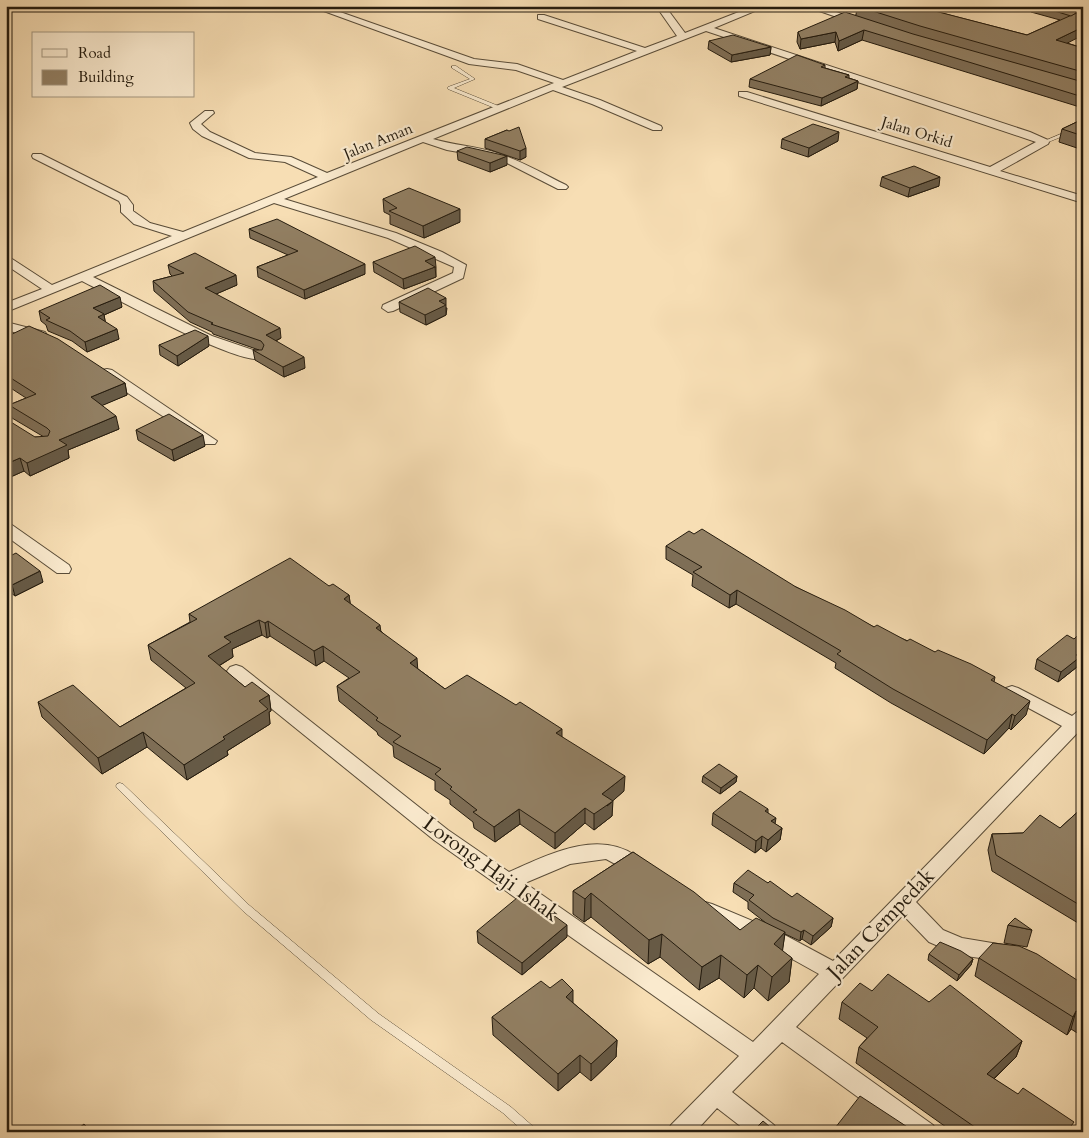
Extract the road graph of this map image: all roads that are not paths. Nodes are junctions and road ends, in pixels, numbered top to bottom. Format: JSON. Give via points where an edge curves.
{"nodes":[{"id":1,"x":314,"y":6,"type":"edge"},
{"id":2,"x":660,"y":6,"type":"edge"},
{"id":3,"x":763,"y":6,"type":"edge"},
{"id":4,"x":809,"y":6,"type":"edge"},
{"id":5,"x":541,"y":17,"type":"dead end"},
{"id":6,"x":862,"y":23,"type":"edge"},
{"id":7,"x":700,"y":30,"type":"junction"},
{"id":8,"x":683,"y":37,"type":"junction"},
{"id":9,"x":711,"y":41,"type":"edge"},
{"id":10,"x":645,"y":51,"type":"junction"},
{"id":11,"x":454,"y":67,"type":"dead end"},
{"id":12,"x":558,"y":85,"type":"junction"},
{"id":13,"x":743,"y":94,"type":"dead end"},
{"id":14,"x":499,"y":108,"type":"junction"},
{"id":15,"x":209,"y":113,"type":"dead end"},
{"id":16,"x":657,"y":128,"type":"dead end"},
{"id":17,"x":1083,"y":130,"type":"edge"},
{"id":18,"x":424,"y":139,"type":"junction"},
{"id":19,"x":1044,"y":142,"type":"junction"},
{"id":20,"x":37,"y":156,"type":"dead end"},
{"id":21,"x":991,"y":171,"type":"junction"},
{"id":22,"x":327,"y":177,"type":"junction"},
{"id":23,"x":562,"y":187,"type":"dead end"},
{"id":24,"x":273,"y":200,"type":"junction"},
{"id":25,"x":1083,"y":200,"type":"edge"},
{"id":26,"x":185,"y":236,"type":"junction"},
{"id":27,"x":6,"y":259,"type":"edge"},
{"id":28,"x":85,"y":278,"type":"junction"},
{"id":29,"x":52,"y":290,"type":"junction"},
{"id":30,"x":6,"y":308,"type":"edge"},
{"id":31,"x":388,"y":308,"type":"dead end"},
{"id":32,"x":6,"y":326,"type":"edge"},
{"id":33,"x":56,"y":343,"type":"edge"},
{"id":34,"x":258,"y":356,"type":"edge"},
{"id":35,"x":98,"y":368,"type":"edge"},
{"id":36,"x":210,"y":441,"type":"dead end"},
{"id":37,"x":6,"y":528,"type":"edge"},
{"id":38,"x":64,"y":570,"type":"dead end"},
{"id":39,"x":236,"y":671,"type":"dead end"},
{"id":40,"x":1000,"y":685,"type":"edge"},
{"id":41,"x":1080,"y":719,"type":"edge"},
{"id":42,"x":120,"y":786,"type":"dead end"},
{"id":43,"x":656,"y":880,"type":"edge"},
{"id":44,"x":506,"y":882,"type":"junction"},
{"id":45,"x":686,"y":901,"type":"edge"},
{"id":46,"x":902,"y":901,"type":"junction"},
{"id":47,"x":1025,"y":957,"type":"edge"},
{"id":48,"x":834,"y":972,"type":"junction"},
{"id":49,"x":781,"y":1029,"type":"junction"},
{"id":50,"x":756,"y":1055,"type":"junction"},
{"id":51,"x":716,"y":1092,"type":"junction"},
{"id":52,"x":532,"y":1132,"type":"edge"},
{"id":53,"x":679,"y":1132,"type":"edge"},
{"id":54,"x":766,"y":1132,"type":"edge"},
{"id":55,"x":925,"y":1132,"type":"edge"}],
"edges":[{"from":1,"to":12,"type":"street","via":[[472,62],[517,67]]},
{"from":2,"to":8,"type":"street"},
{"from":3,"to":7,"type":"street","name":"Jalan Aman"},
{"from":4,"to":6,"type":"street"},
{"from":5,"to":10,"type":"street"},
{"from":7,"to":8,"type":"street","name":"Jalan Aman"},
{"from":7,"to":9,"type":"street"},
{"from":7,"to":19,"type":"street"},
{"from":8,"to":10,"type":"street","name":"Jalan Aman"},
{"from":10,"to":12,"type":"street","name":"Jalan Aman"},
{"from":11,"to":14,"type":"lane","via":[[473,79],[450,88]]},
{"from":12,"to":14,"type":"street","name":"Jalan Aman"},
{"from":12,"to":16,"type":"street"},
{"from":13,"to":21,"type":"street","name":"Jalan Orkid"},
{"from":14,"to":18,"type":"street","name":"Jalan Aman"},
{"from":15,"to":22,"type":"street","via":[[195,123],[206,134],[253,156],[287,160]]},
{"from":17,"to":19,"type":"lane","via":[[1077,129]]},
{"from":18,"to":22,"type":"street","name":"Jalan Aman"},
{"from":18,"to":23,"type":"street","via":[[451,148],[489,154]]},
{"from":19,"to":21,"type":"street"},
{"from":20,"to":26,"type":"street","via":[[123,199],[132,219],[141,224]]},
{"from":21,"to":25,"type":"street","name":"Jalan Orkid"},
{"from":22,"to":24,"type":"street","name":"Jalan Aman"},
{"from":24,"to":26,"type":"street","name":"Jalan Aman"},
{"from":24,"to":31,"type":"street","via":[[400,238],[460,266],[459,275]]},
{"from":26,"to":28,"type":"street","name":"Jalan Aman"},
{"from":27,"to":29,"type":"street"},
{"from":28,"to":29,"type":"street","name":"Jalan Aman"},
{"from":28,"to":34,"type":"street","via":[[207,339]]},
{"from":29,"to":30,"type":"street","name":"Jalan Aman"},
{"from":32,"to":33,"type":"street","via":[[38,334]]},
{"from":35,"to":36,"type":"street"},
{"from":37,"to":38,"type":"street"},
{"from":39,"to":44,"type":"street","name":"Lorong Haji Ishak","via":[[434,829]]},
{"from":40,"to":41,"type":"street"},
{"from":41,"to":46,"type":"street","name":"Jalan Cempedak"},
{"from":42,"to":52,"type":"lane","via":[[246,908],[360,1004]]},
{"from":43,"to":44,"type":"street","via":[[623,857],[606,851],[562,858]]},
{"from":44,"to":50,"type":"street","name":"Lorong Haji Ishak"},
{"from":45,"to":48,"type":"street","via":[[774,939]]},
{"from":46,"to":47,"type":"street","via":[[936,936],[944,940],[958,946]]},
{"from":46,"to":48,"type":"street","name":"Jalan Cempedak"},
{"from":48,"to":49,"type":"street","name":"Jalan Cempedak"},
{"from":49,"to":50,"type":"street","name":"Jalan Cempedak"},
{"from":49,"to":55,"type":"street"},
{"from":50,"to":51,"type":"street","name":"Jalan Cempedak"},
{"from":51,"to":53,"type":"street","name":"Jalan Cempedak"},
{"from":51,"to":54,"type":"street"}]}
